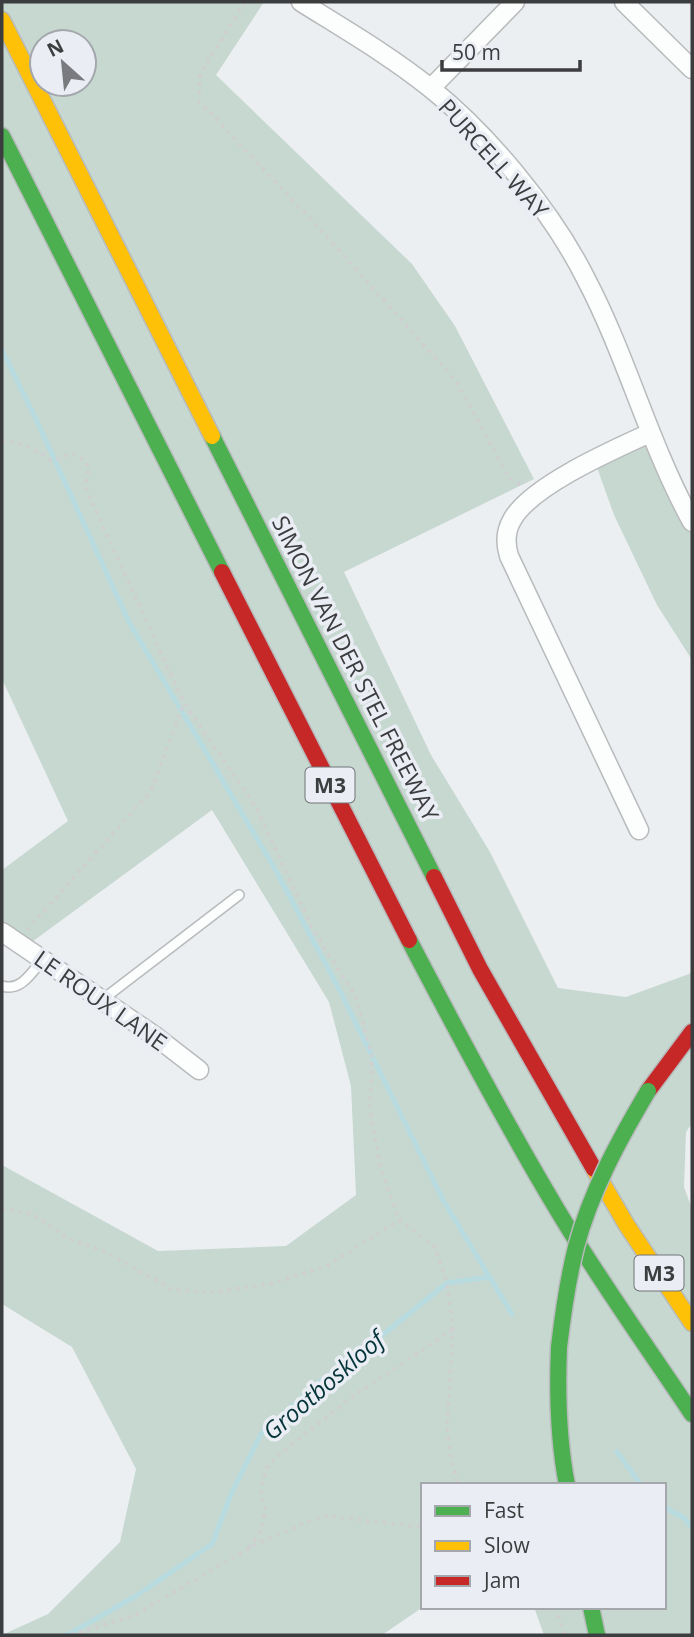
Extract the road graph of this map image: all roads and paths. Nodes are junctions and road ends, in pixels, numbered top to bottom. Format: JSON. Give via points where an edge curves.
{"nodes":[{"id":1,"x":245,"y":2,"type":"edge"},
{"id":2,"x":301,"y":2,"type":"edge"},
{"id":3,"x":515,"y":2,"type":"edge"},
{"id":4,"x":624,"y":2,"type":"edge"},
{"id":5,"x":2,"y":20,"type":"edge"},
{"id":6,"x":692,"y":69,"type":"edge"},
{"id":7,"x":431,"y":88,"type":"junction"},
{"id":8,"x":2,"y":136,"type":"edge"},
{"id":9,"x":650,"y":433,"type":"junction"},
{"id":10,"x":2,"y":440,"type":"edge"},
{"id":11,"x":536,"y":495,"type":"junction"},
{"id":12,"x":692,"y":522,"type":"edge"},
{"id":13,"x":184,"y":703,"type":"junction"},
{"id":14,"x":639,"y":830,"type":"dead end"},
{"id":15,"x":239,"y":895,"type":"dead end"},
{"id":16,"x":7,"y":938,"type":"edge"},
{"id":17,"x":43,"y":959,"type":"junction"},
{"id":18,"x":2,"y":986,"type":"edge"},
{"id":19,"x":102,"y":1000,"type":"junction"},
{"id":20,"x":692,"y":1032,"type":"edge"},
{"id":21,"x":199,"y":1070,"type":"dead end"},
{"id":22,"x":2,"y":1208,"type":"edge"},
{"id":23,"x":399,"y":1220,"type":"junction"},
{"id":24,"x":692,"y":1323,"type":"edge"},
{"id":25,"x":453,"y":1329,"type":"junction"},
{"id":26,"x":692,"y":1413,"type":"edge"},
{"id":27,"x":457,"y":1483,"type":"edge"},
{"id":28,"x":566,"y":1483,"type":"edge"},
{"id":29,"x":421,"y":1527,"type":"edge"},
{"id":30,"x":247,"y":1550,"type":"junction"},
{"id":31,"x":556,"y":1609,"type":"edge"},
{"id":32,"x":591,"y":1609,"type":"edge"},
{"id":33,"x":71,"y":1635,"type":"edge"},
{"id":34,"x":565,"y":1635,"type":"edge"},
{"id":35,"x":597,"y":1635,"type":"edge"}],
"edges":[{"from":1,"to":11,"type":"path","via":[[200,74],[200,101],[456,381],[509,478]]},
{"from":2,"to":7,"type":"street","name":"PURCELL WAY"},
{"from":3,"to":7,"type":"street"},
{"from":4,"to":6,"type":"street"},
{"from":5,"to":24,"type":"main road","name":"SIMON VAN DER STEL FREEWAY","number":"M3","via":[[480,969],[626,1224]]},
{"from":7,"to":9,"type":"street","name":"PURCELL WAY","via":[[526,187],[571,250],[609,328]]},
{"from":8,"to":26,"type":"main road","number":"M3","via":[[439,1000],[556,1209]]},
{"from":9,"to":11,"type":"street","via":[[594,459]]},
{"from":9,"to":12,"type":"street","name":"PURCELL WAY"},
{"from":10,"to":13,"type":"path","via":[[34,449],[52,461],[71,454],[80,456],[89,467],[85,487]]},
{"from":11,"to":14,"type":"street","via":[[511,521],[506,544],[509,556]]},
{"from":13,"to":16,"type":"path","via":[[151,791]]},
{"from":13,"to":23,"type":"path","via":[[256,807],[313,930],[356,997],[372,1057],[370,1109],[380,1165]]},
{"from":15,"to":19,"type":"lane"},
{"from":16,"to":17,"type":"street","name":"LE ROUX LANE"},
{"from":17,"to":18,"type":"lane","via":[[20,984]]},
{"from":17,"to":19,"type":"street","name":"LE ROUX LANE"},
{"from":19,"to":21,"type":"street","name":"LE ROUX LANE"},
{"from":20,"to":28,"type":"main road","bridge":true,"via":[[624,1130],[582,1230],[565,1297],[559,1347],[558,1418]]},
{"from":22,"to":23,"type":"path","via":[[33,1214],[67,1238],[106,1252],[173,1290],[214,1292],[269,1284],[327,1266]]},
{"from":23,"to":25,"type":"path","via":[[435,1247],[447,1283]]},
{"from":25,"to":27,"type":"path","via":[[446,1428]]},
{"from":25,"to":30,"type":"path","via":[[355,1395],[276,1457],[266,1468],[261,1492],[265,1509],[262,1529]]},
{"from":29,"to":30,"type":"path","via":[[328,1516]]},
{"from":30,"to":33,"type":"path","via":[[135,1615]]},
{"from":31,"to":34,"type":"path"},
{"from":32,"to":35,"type":"main road"}]}
